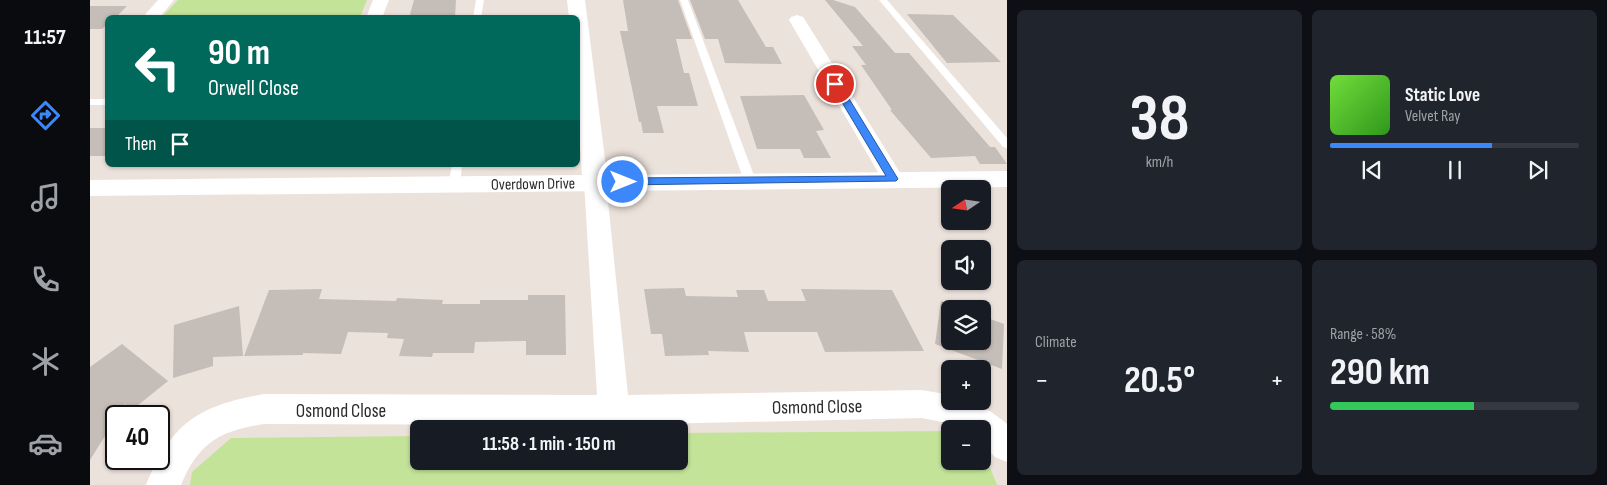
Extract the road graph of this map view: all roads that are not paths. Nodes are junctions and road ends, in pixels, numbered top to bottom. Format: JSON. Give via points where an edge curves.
{"nodes":[{"id":1,"x":166,"y":0,"type":"edge"},
{"id":2,"x":381,"y":0,"type":"edge"},
{"id":3,"x":480,"y":0,"type":"edge"},
{"id":4,"x":576,"y":0,"type":"edge"},
{"id":5,"x":684,"y":0,"type":"edge"},
{"id":6,"x":883,"y":0,"type":"edge"},
{"id":7,"x":153,"y":15,"type":"edge"},
{"id":8,"x":375,"y":15,"type":"edge"},
{"id":9,"x":478,"y":15,"type":"edge"},
{"id":10,"x":577,"y":15,"type":"edge"},
{"id":11,"x":797,"y":20,"type":"dead end"},
{"id":12,"x":580,"y":57,"type":"edge"},
{"id":13,"x":90,"y":102,"type":"edge"},
{"id":14,"x":105,"y":102,"type":"edge"},
{"id":15,"x":1007,"y":145,"type":"edge"},
{"id":16,"x":456,"y":175,"type":"edge"},
{"id":17,"x":1007,"y":178,"type":"edge"},
{"id":18,"x":893,"y":179,"type":"junction"},
{"id":19,"x":750,"y":181,"type":"junction"},
{"id":20,"x":595,"y":182,"type":"junction"},
{"id":21,"x":90,"y":188,"type":"edge"},
{"id":22,"x":614,"y":410,"type":"junction"},
{"id":23,"x":1007,"y":446,"type":"edge"},
{"id":24,"x":162,"y":485,"type":"edge"}],
"edges":[{"from":1,"to":7,"type":"street"},
{"from":2,"to":8,"type":"street"},
{"from":3,"to":9,"type":"lane"},
{"from":4,"to":10,"type":"street"},
{"from":5,"to":19,"type":"lane"},
{"from":6,"to":15,"type":"lane"},
{"from":11,"to":18,"type":"street"},
{"from":12,"to":20,"type":"street"},
{"from":13,"to":14,"type":"lane"},
{"from":16,"to":20,"type":"street","name":"Overdown Drive"},
{"from":16,"to":21,"type":"street","name":"Overdown Drive"},
{"from":17,"to":18,"type":"street","name":"Overdown Drive"},
{"from":18,"to":19,"type":"street","name":"Overdown Drive"},
{"from":19,"to":20,"type":"street","name":"Overdown Drive"},
{"from":20,"to":22,"type":"street"},
{"from":22,"to":23,"type":"street","name":"Osmond Close","via":[[922,404],[958,410],[990,430]]},
{"from":22,"to":24,"type":"street","name":"Osmond Close","via":[[264,409],[242,412],[203,427],[188,440],[173,460]]}]}
